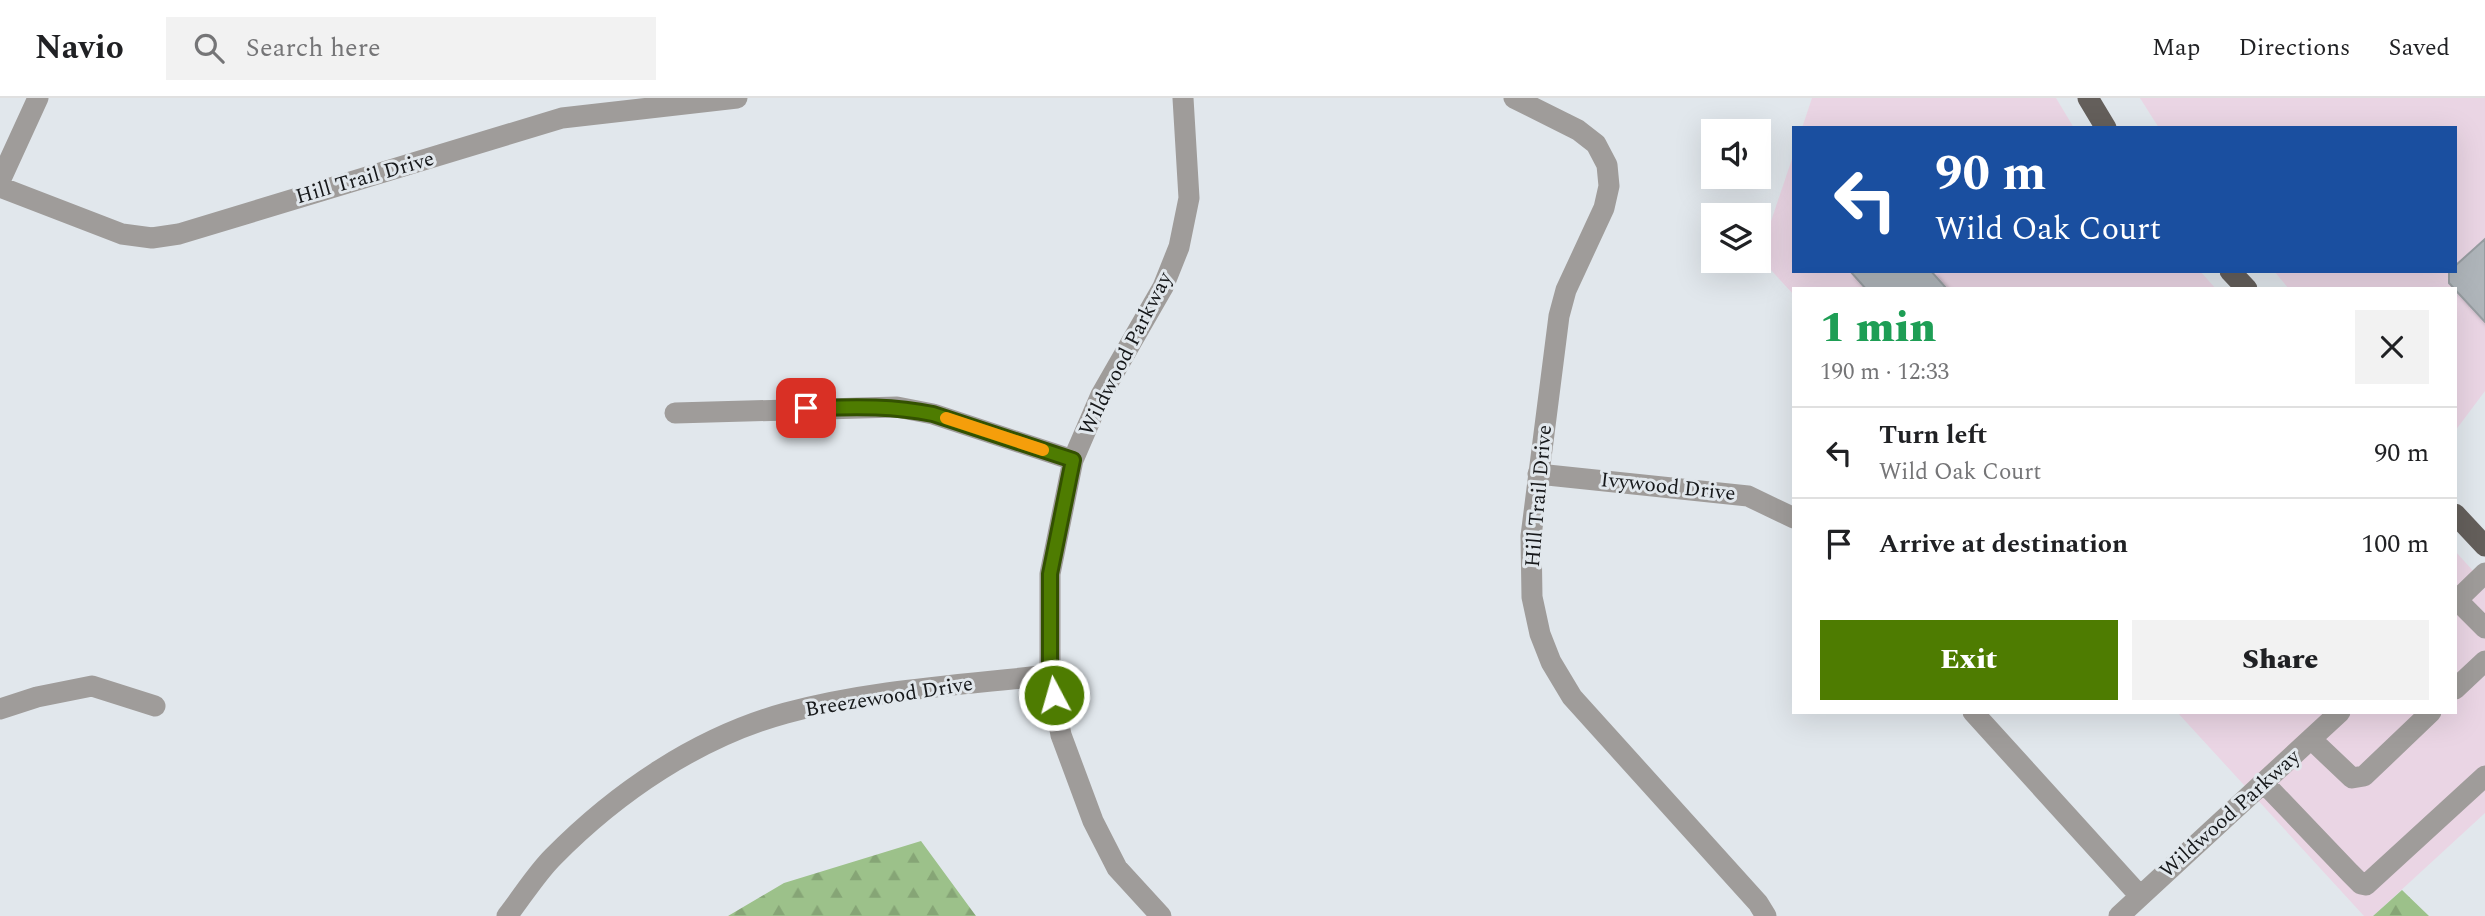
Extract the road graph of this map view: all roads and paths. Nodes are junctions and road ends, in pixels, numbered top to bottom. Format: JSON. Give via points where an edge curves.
{"nodes":[{"id":1,"x":38,"y":98,"type":"edge"},
{"id":2,"x":737,"y":98,"type":"edge"},
{"id":3,"x":1183,"y":98,"type":"edge"},
{"id":4,"x":1514,"y":98,"type":"edge"},
{"id":5,"x":2088,"y":98,"type":"edge"},
{"id":6,"x":2105,"y":126,"type":"edge"},
{"id":7,"x":0,"y":181,"type":"edge"},
{"id":8,"x":0,"y":187,"type":"edge"},
{"id":9,"x":2232,"y":273,"type":"edge"},
{"id":10,"x":2245,"y":287,"type":"edge"},
{"id":11,"x":675,"y":413,"type":"dead end"},
{"id":12,"x":1073,"y":460,"type":"junction"},
{"id":13,"x":1538,"y":474,"type":"junction"},
{"id":14,"x":2457,"y":515,"type":"edge"},
{"id":15,"x":1792,"y":517,"type":"edge"},
{"id":16,"x":2485,"y":545,"type":"edge"},
{"id":17,"x":2485,"y":573,"type":"edge"},
{"id":18,"x":2457,"y":600,"type":"edge"},
{"id":19,"x":2457,"y":602,"type":"edge"},
{"id":20,"x":2485,"y":628,"type":"edge"},
{"id":21,"x":2485,"y":661,"type":"edge"},
{"id":22,"x":1050,"y":675,"type":"junction"},
{"id":23,"x":2457,"y":687,"type":"edge"},
{"id":24,"x":155,"y":706,"type":"dead end"},
{"id":25,"x":0,"y":709,"type":"edge"},
{"id":26,"x":1975,"y":714,"type":"edge"},
{"id":27,"x":2338,"y":714,"type":"edge"},
{"id":28,"x":2429,"y":714,"type":"edge"},
{"id":29,"x":2311,"y":739,"type":"junction"},
{"id":30,"x":2485,"y":776,"type":"edge"},
{"id":31,"x":2264,"y":783,"type":"junction"},
{"id":32,"x":2140,"y":896,"type":"junction"},
{"id":33,"x":507,"y":916,"type":"edge"},
{"id":34,"x":1161,"y":916,"type":"edge"},
{"id":35,"x":1766,"y":916,"type":"edge"},
{"id":36,"x":2119,"y":916,"type":"edge"}],
"edges":[{"from":1,"to":7,"type":"street"},
{"from":2,"to":8,"type":"street","name":"Hill Trail Drive","via":[[562,118],[179,234],[152,238],[122,234]]},
{"from":3,"to":12,"type":"street","name":"Wildwood Parkway","via":[[1189,198],[1179,247],[1163,287],[1101,395]]},
{"from":4,"to":13,"type":"street","name":"Hill Trail Drive","via":[[1596,144],[1607,164],[1609,186],[1559,316]]},
{"from":5,"to":6,"type":"main road"},
{"from":9,"to":10,"type":"main road"},
{"from":11,"to":12,"type":"street","via":[[897,407],[933,414]]},
{"from":12,"to":22,"type":"street","name":"Wildwood Parkway","via":[[1050,574]]},
{"from":13,"to":15,"type":"street","name":"Ivywood Drive","via":[[1748,496]]},
{"from":13,"to":35,"type":"street","name":"Hill Trail Drive","via":[[1531,536],[1532,597],[1551,662],[1572,697]]},
{"from":14,"to":16,"type":"main road"},
{"from":17,"to":18,"type":"street"},
{"from":19,"to":20,"type":"street"},
{"from":21,"to":23,"type":"street"},
{"from":22,"to":33,"type":"street","name":"Breezewood Drive","via":[[852,698],[785,713],[720,738],[663,768],[600,813],[551,859]]},
{"from":22,"to":34,"type":"street","name":"Wildwood Parkway","via":[[1061,735],[1093,821],[1117,868]]},
{"from":24,"to":25,"type":"street","via":[[92,687]]},
{"from":26,"to":32,"type":"street"},
{"from":27,"to":29,"type":"street","name":"Wildwood Parkway"},
{"from":28,"to":29,"type":"street","via":[[2357,779]]},
{"from":29,"to":31,"type":"street","name":"Wildwood Parkway"},
{"from":30,"to":31,"type":"street","via":[[2366,885]]},
{"from":31,"to":32,"type":"street","name":"Wildwood Parkway"},
{"from":32,"to":36,"type":"street","name":"Wildwood Parkway"}]}
